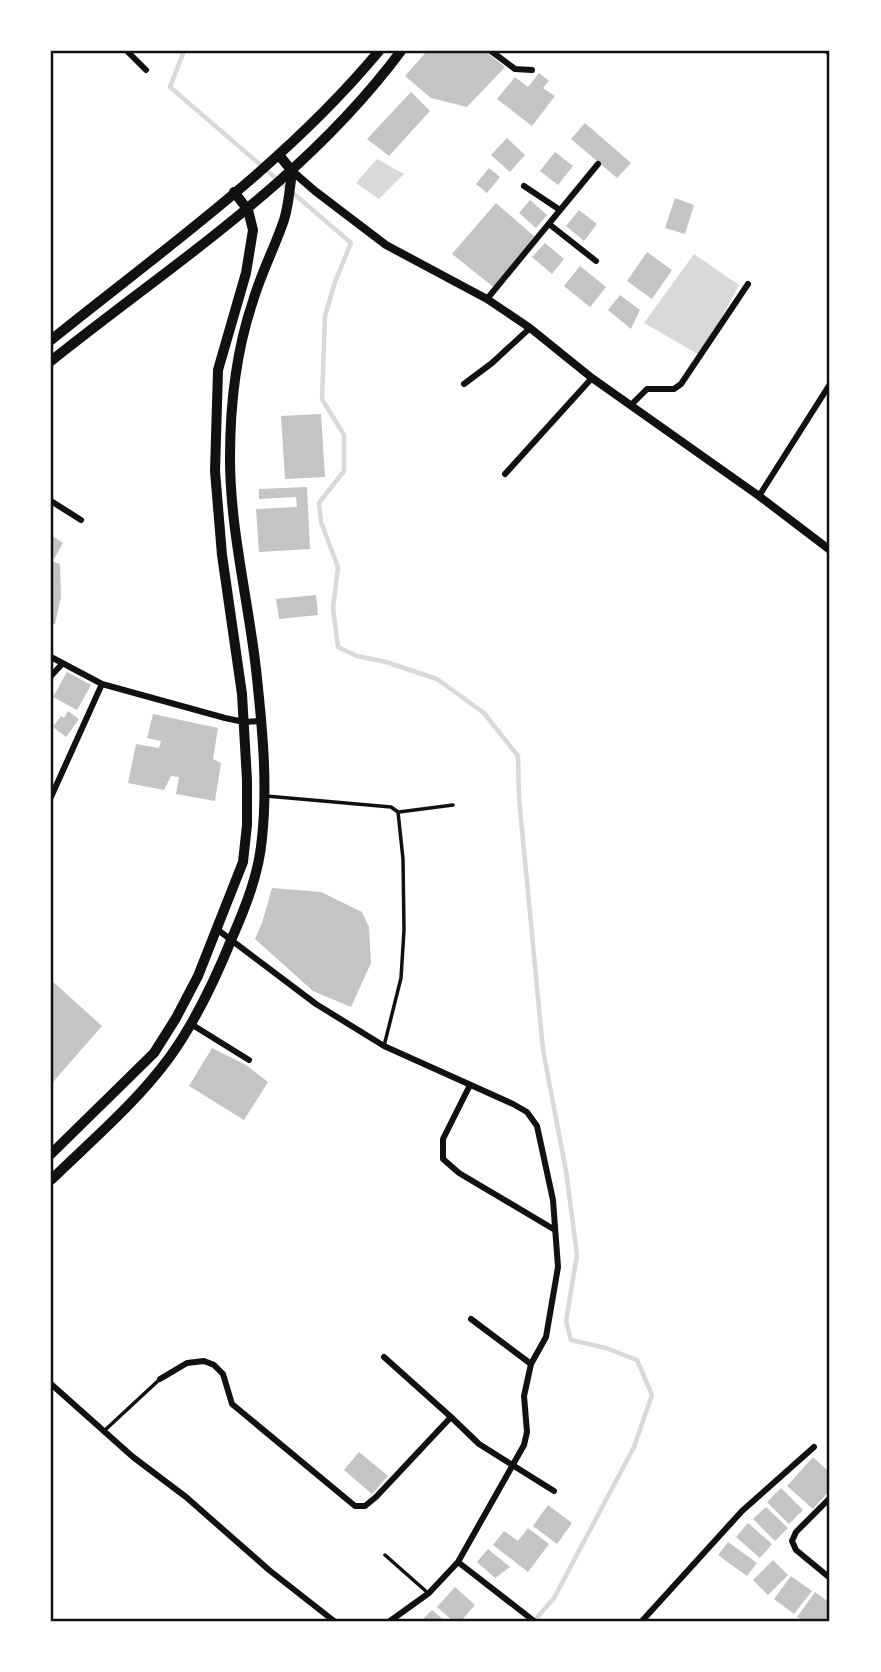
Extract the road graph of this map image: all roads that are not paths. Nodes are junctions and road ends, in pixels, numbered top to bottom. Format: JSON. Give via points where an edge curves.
{"nodes":[{"id":1,"x":127,"y":51,"type":"edge"},
{"id":2,"x":379,"y":51,"type":"edge"},
{"id":3,"x":401,"y":51,"type":"edge"},
{"id":4,"x":491,"y":51,"type":"edge"},
{"id":5,"x":826,"y":51,"type":"edge"},
{"id":6,"x":830,"y":56,"type":"edge"},
{"id":7,"x":146,"y":70,"type":"dead end"},
{"id":8,"x":531,"y":70,"type":"dead end"},
{"id":9,"x":277,"y":157,"type":"junction"},
{"id":10,"x":598,"y":164,"type":"dead end"},
{"id":11,"x":291,"y":174,"type":"junction"},
{"id":12,"x":524,"y":186,"type":"dead end"},
{"id":13,"x":234,"y":192,"type":"junction"},
{"id":14,"x":248,"y":210,"type":"junction"},
{"id":15,"x":561,"y":210,"type":"junction"},
{"id":16,"x":549,"y":224,"type":"junction"},
{"id":17,"x":596,"y":261,"type":"dead end"},
{"id":18,"x":748,"y":284,"type":"dead end"},
{"id":19,"x":487,"y":299,"type":"junction"},
{"id":20,"x":530,"y":328,"type":"junction"},
{"id":21,"x":51,"y":340,"type":"edge"},
{"id":22,"x":51,"y":361,"type":"edge"},
{"id":23,"x":592,"y":378,"type":"junction"},
{"id":24,"x":464,"y":384,"type":"dead end"},
{"id":25,"x":830,"y":384,"type":"edge"},
{"id":26,"x":632,"y":404,"type":"junction"},
{"id":27,"x":505,"y":474,"type":"dead end"},
{"id":28,"x":759,"y":496,"type":"junction"},
{"id":29,"x":51,"y":501,"type":"edge"},
{"id":30,"x":81,"y":520,"type":"dead end"},
{"id":31,"x":830,"y":550,"type":"edge"},
{"id":32,"x":51,"y":657,"type":"edge"},
{"id":33,"x":62,"y":664,"type":"junction"},
{"id":34,"x":51,"y":676,"type":"edge"},
{"id":35,"x":102,"y":684,"type":"junction"},
{"id":36,"x":260,"y":721,"type":"junction"},
{"id":37,"x":244,"y":722,"type":"junction"},
{"id":38,"x":264,"y":796,"type":"junction"},
{"id":39,"x":51,"y":797,"type":"edge"},
{"id":40,"x":453,"y":805,"type":"dead end"},
{"id":41,"x":398,"y":812,"type":"junction"},
{"id":42,"x":218,"y":930,"type":"junction"},
{"id":43,"x":231,"y":940,"type":"junction"},
{"id":44,"x":191,"y":1024,"type":"junction"},
{"id":45,"x":384,"y":1046,"type":"junction"},
{"id":46,"x":249,"y":1060,"type":"dead end"},
{"id":47,"x":470,"y":1084,"type":"junction"},
{"id":48,"x":51,"y":1154,"type":"edge"},
{"id":49,"x":51,"y":1180,"type":"edge"},
{"id":50,"x":555,"y":1230,"type":"junction"},
{"id":51,"x":471,"y":1319,"type":"dead end"},
{"id":52,"x":384,"y":1357,"type":"dead end"},
{"id":53,"x":531,"y":1364,"type":"junction"},
{"id":54,"x":160,"y":1379,"type":"joint"},
{"id":55,"x":51,"y":1384,"type":"edge"},
{"id":56,"x":451,"y":1417,"type":"junction"},
{"id":57,"x":104,"y":1431,"type":"junction"},
{"id":58,"x":814,"y":1447,"type":"dead end"},
{"id":59,"x":511,"y":1465,"type":"junction"},
{"id":60,"x":554,"y":1491,"type":"dead end"},
{"id":61,"x":830,"y":1498,"type":"edge"},
{"id":62,"x":385,"y":1555,"type":"dead end"},
{"id":63,"x":458,"y":1562,"type":"junction"},
{"id":64,"x":830,"y":1578,"type":"edge"},
{"id":65,"x":429,"y":1593,"type":"junction"},
{"id":66,"x":334,"y":1621,"type":"edge"},
{"id":67,"x":390,"y":1621,"type":"edge"},
{"id":68,"x":534,"y":1621,"type":"edge"},
{"id":69,"x":642,"y":1621,"type":"edge"}],
"edges":[{"from":1,"to":7,"type":"street"},
{"from":2,"to":9,"type":"main road"},
{"from":3,"to":11,"type":"main road"},
{"from":4,"to":8,"type":"street","via":[[516,69]]},
{"from":5,"to":6,"type":"lane"},
{"from":9,"to":11,"type":"main road"},
{"from":9,"to":13,"type":"main road"},
{"from":10,"to":15,"type":"street"},
{"from":11,"to":14,"type":"main road"},
{"from":11,"to":19,"type":"street","via":[[386,245]]},
{"from":11,"to":36,"type":"main road","via":[[285,217],[253,300],[232,396],[232,513]]},
{"from":12,"to":15,"type":"street"},
{"from":13,"to":14,"type":"main road"},
{"from":13,"to":21,"type":"main road"},
{"from":14,"to":22,"type":"main road"},
{"from":14,"to":37,"type":"main road","via":[[251,246],[219,370],[215,427],[222,555]]},
{"from":15,"to":16,"type":"street"},
{"from":16,"to":17,"type":"street"},
{"from":16,"to":19,"type":"street"},
{"from":18,"to":26,"type":"street","via":[[681,384],[647,389]]},
{"from":19,"to":20,"type":"street"},
{"from":20,"to":23,"type":"street"},
{"from":20,"to":24,"type":"street"},
{"from":23,"to":26,"type":"street"},
{"from":23,"to":27,"type":"street"},
{"from":25,"to":28,"type":"street"},
{"from":26,"to":28,"type":"street"},
{"from":28,"to":31,"type":"street"},
{"from":29,"to":30,"type":"street"},
{"from":32,"to":33,"type":"street"},
{"from":33,"to":34,"type":"street"},
{"from":33,"to":35,"type":"street"},
{"from":35,"to":37,"type":"street"},
{"from":35,"to":39,"type":"street"},
{"from":36,"to":37,"type":"street"},
{"from":36,"to":38,"type":"main road"},
{"from":37,"to":42,"type":"main road","via":[[243,862]]},
{"from":38,"to":41,"type":"lane","via":[[391,807]]},
{"from":38,"to":43,"type":"main road","via":[[262,840],[253,882]]},
{"from":40,"to":41,"type":"lane"},
{"from":41,"to":45,"type":"lane","via":[[404,930],[401,978]]},
{"from":42,"to":43,"type":"street"},
{"from":42,"to":48,"type":"main road","via":[[154,1053]]},
{"from":43,"to":44,"type":"main road"},
{"from":43,"to":45,"type":"street","via":[[316,1004]]},
{"from":44,"to":46,"type":"street"},
{"from":44,"to":49,"type":"main road","via":[[168,1060]]},
{"from":45,"to":47,"type":"street"},
{"from":47,"to":50,"type":"street","via":[[527,1112],[537,1126]]},
{"from":47,"to":50,"type":"street","via":[[443,1139],[443,1158],[459,1173]]},
{"from":50,"to":53,"type":"street","via":[[558,1267],[546,1337]]},
{"from":51,"to":53,"type":"street"},
{"from":52,"to":56,"type":"street"},
{"from":53,"to":59,"type":"street","via":[[524,1396],[527,1432]]},
{"from":54,"to":56,"type":"street","via":[[187,1363],[214,1365],[223,1374],[232,1404],[355,1506],[365,1506],[376,1497]]},
{"from":54,"to":57,"type":"lane"},
{"from":55,"to":57,"type":"street"},
{"from":56,"to":59,"type":"street","via":[[479,1444]]},
{"from":57,"to":66,"type":"street"},
{"from":58,"to":69,"type":"street","via":[[742,1511]]},
{"from":59,"to":60,"type":"street"},
{"from":59,"to":63,"type":"street"},
{"from":61,"to":64,"type":"street","via":[[792,1541],[796,1550]]},
{"from":62,"to":65,"type":"lane"},
{"from":63,"to":65,"type":"street"},
{"from":63,"to":68,"type":"street"},
{"from":65,"to":67,"type":"street"}]}
